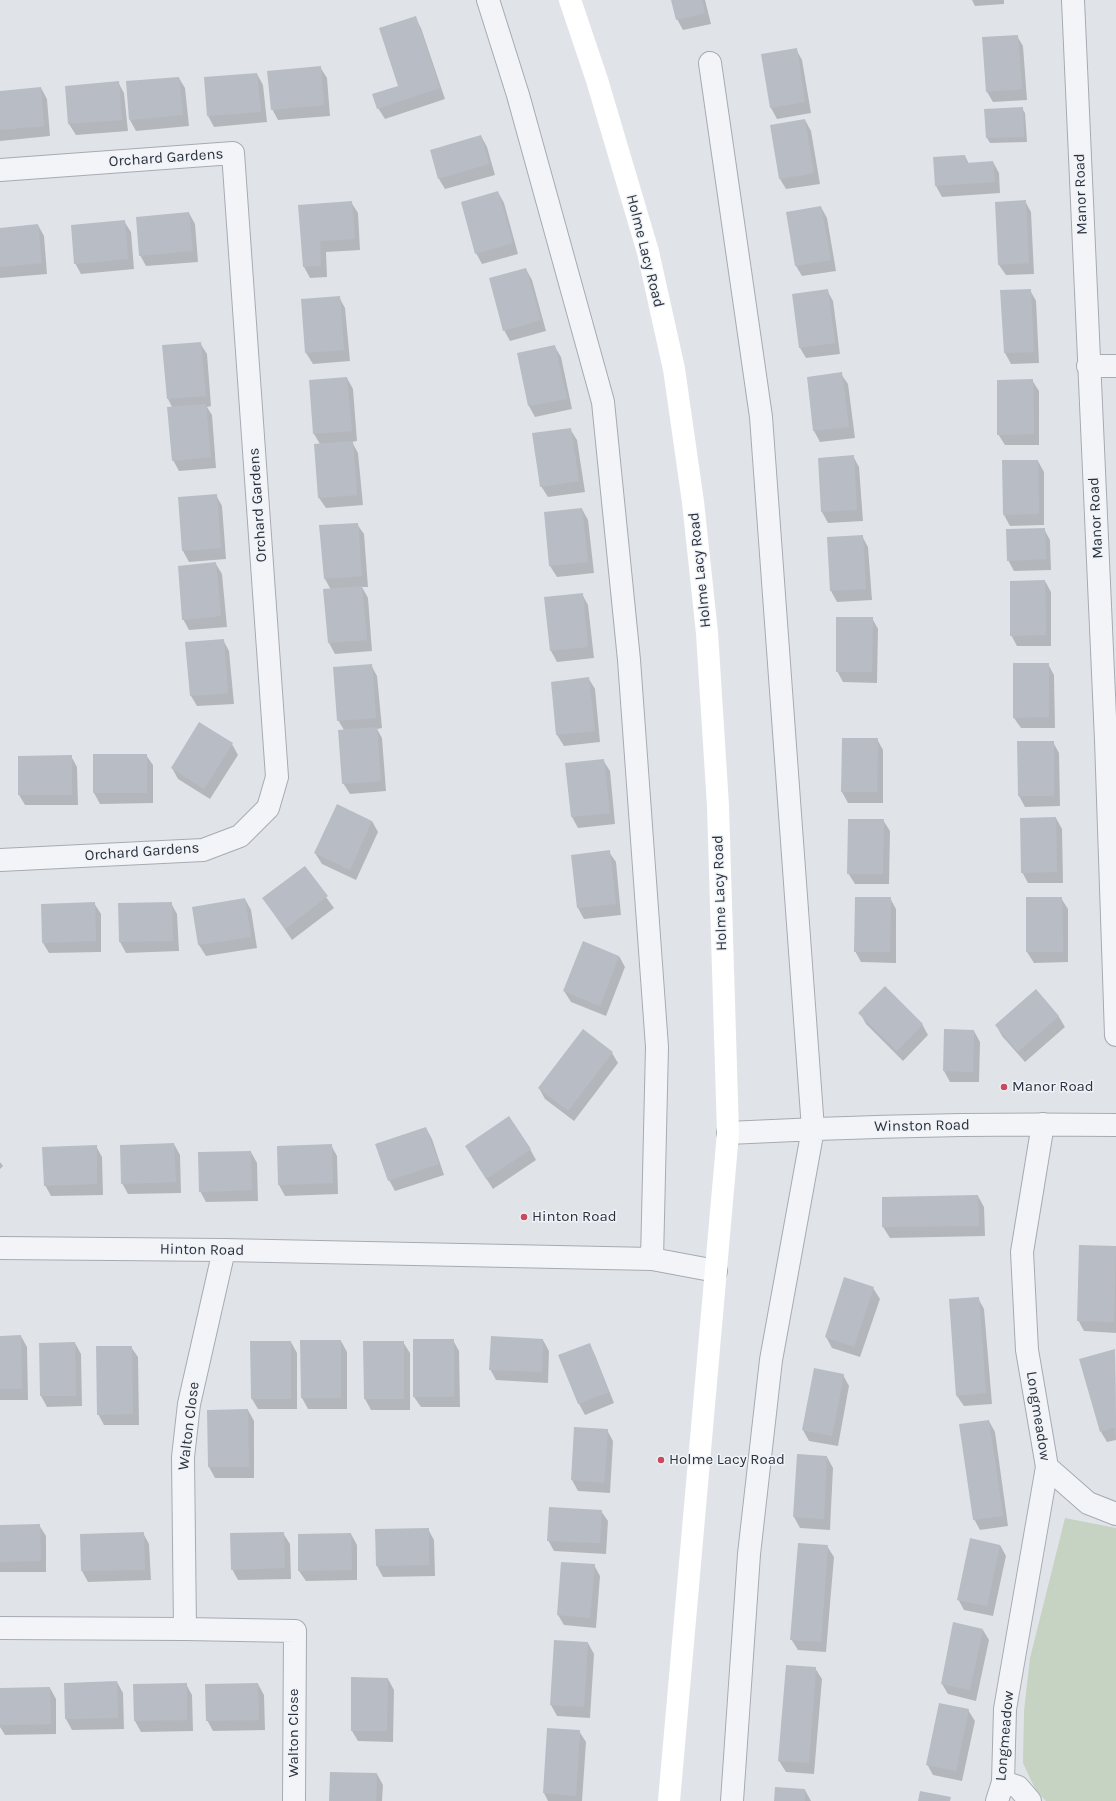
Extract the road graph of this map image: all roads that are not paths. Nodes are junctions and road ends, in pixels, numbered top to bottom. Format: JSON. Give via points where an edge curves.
{"nodes":[{"id":1,"x":488,"y":0,"type":"edge"},
{"id":2,"x":570,"y":0,"type":"edge"},
{"id":3,"x":1074,"y":0,"type":"edge"},
{"id":4,"x":710,"y":63,"type":"dead end"},
{"id":5,"x":0,"y":170,"type":"edge"},
{"id":6,"x":1088,"y":366,"type":"junction"},
{"id":7,"x":1116,"y":366,"type":"edge"},
{"id":8,"x":1111,"y":741,"type":"edge"},
{"id":9,"x":0,"y":860,"type":"edge"},
{"id":10,"x":1116,"y":1035,"type":"edge"},
{"id":11,"x":1043,"y":1124,"type":"junction"},
{"id":12,"x":1116,"y":1125,"type":"edge"},
{"id":13,"x":813,"y":1128,"type":"junction"},
{"id":14,"x":728,"y":1133,"type":"junction"},
{"id":15,"x":0,"y":1248,"type":"edge"},
{"id":16,"x":224,"y":1250,"type":"junction"},
{"id":17,"x":652,"y":1259,"type":"junction"},
{"id":18,"x":716,"y":1271,"type":"junction"},
{"id":19,"x":1047,"y":1467,"type":"junction"},
{"id":20,"x":1116,"y":1514,"type":"edge"},
{"id":21,"x":0,"y":1628,"type":"edge"},
{"id":22,"x":185,"y":1629,"type":"junction"},
{"id":23,"x":1000,"y":1791,"type":"edge"},
{"id":24,"x":294,"y":1801,"type":"edge"},
{"id":25,"x":669,"y":1801,"type":"edge"},
{"id":26,"x":732,"y":1801,"type":"edge"},
{"id":27,"x":1030,"y":1801,"type":"edge"}],
"edges":[{"from":1,"to":17,"type":"street","via":[[518,95],[603,402],[629,660],[657,1048]]},
{"from":2,"to":14,"type":"street","name":"Holme Lacy Road","via":[[597,80],[648,252],[674,369],[693,502],[707,633],[718,806]]},
{"from":3,"to":6,"type":"street","name":"Manor Road"},
{"from":4,"to":13,"type":"street","via":[[761,417]]},
{"from":5,"to":9,"type":"street","name":"Orchard Gardens","via":[[233,153],[277,777],[268,808],[240,836],[203,850]]},
{"from":6,"to":7,"type":"street"},
{"from":6,"to":8,"type":"street","name":"Manor Road"},
{"from":8,"to":10,"type":"street","name":"Manor Road"},
{"from":11,"to":12,"type":"street","name":"Winston Road"},
{"from":11,"to":13,"type":"street","name":"Winston Road"},
{"from":11,"to":19,"type":"street","name":"Longmeadow","via":[[1022,1252],[1027,1350]]},
{"from":13,"to":14,"type":"street","name":"Winston Road"},
{"from":13,"to":26,"type":"street","via":[[771,1360],[749,1554]]},
{"from":14,"to":18,"type":"street","name":"Holme Lacy Road"},
{"from":15,"to":16,"type":"street","name":"Hinton Road"},
{"from":16,"to":17,"type":"street","name":"Hinton Road"},
{"from":16,"to":22,"type":"street","name":"Walton Close","via":[[189,1404],[183,1457]]},
{"from":17,"to":18,"type":"street","name":"Hinton Road"},
{"from":18,"to":25,"type":"street","name":"Holme Lacy Road"},
{"from":19,"to":20,"type":"street","via":[[1088,1503]]},
{"from":19,"to":23,"type":"street","name":"Longmeadow","via":[[1005,1710]]},
{"from":21,"to":22,"type":"street","name":"Walton Close"},
{"from":22,"to":24,"type":"street","name":"Walton Close","via":[[295,1631]]},
{"from":23,"to":27,"type":"street","via":[[1018,1787]]}]}
